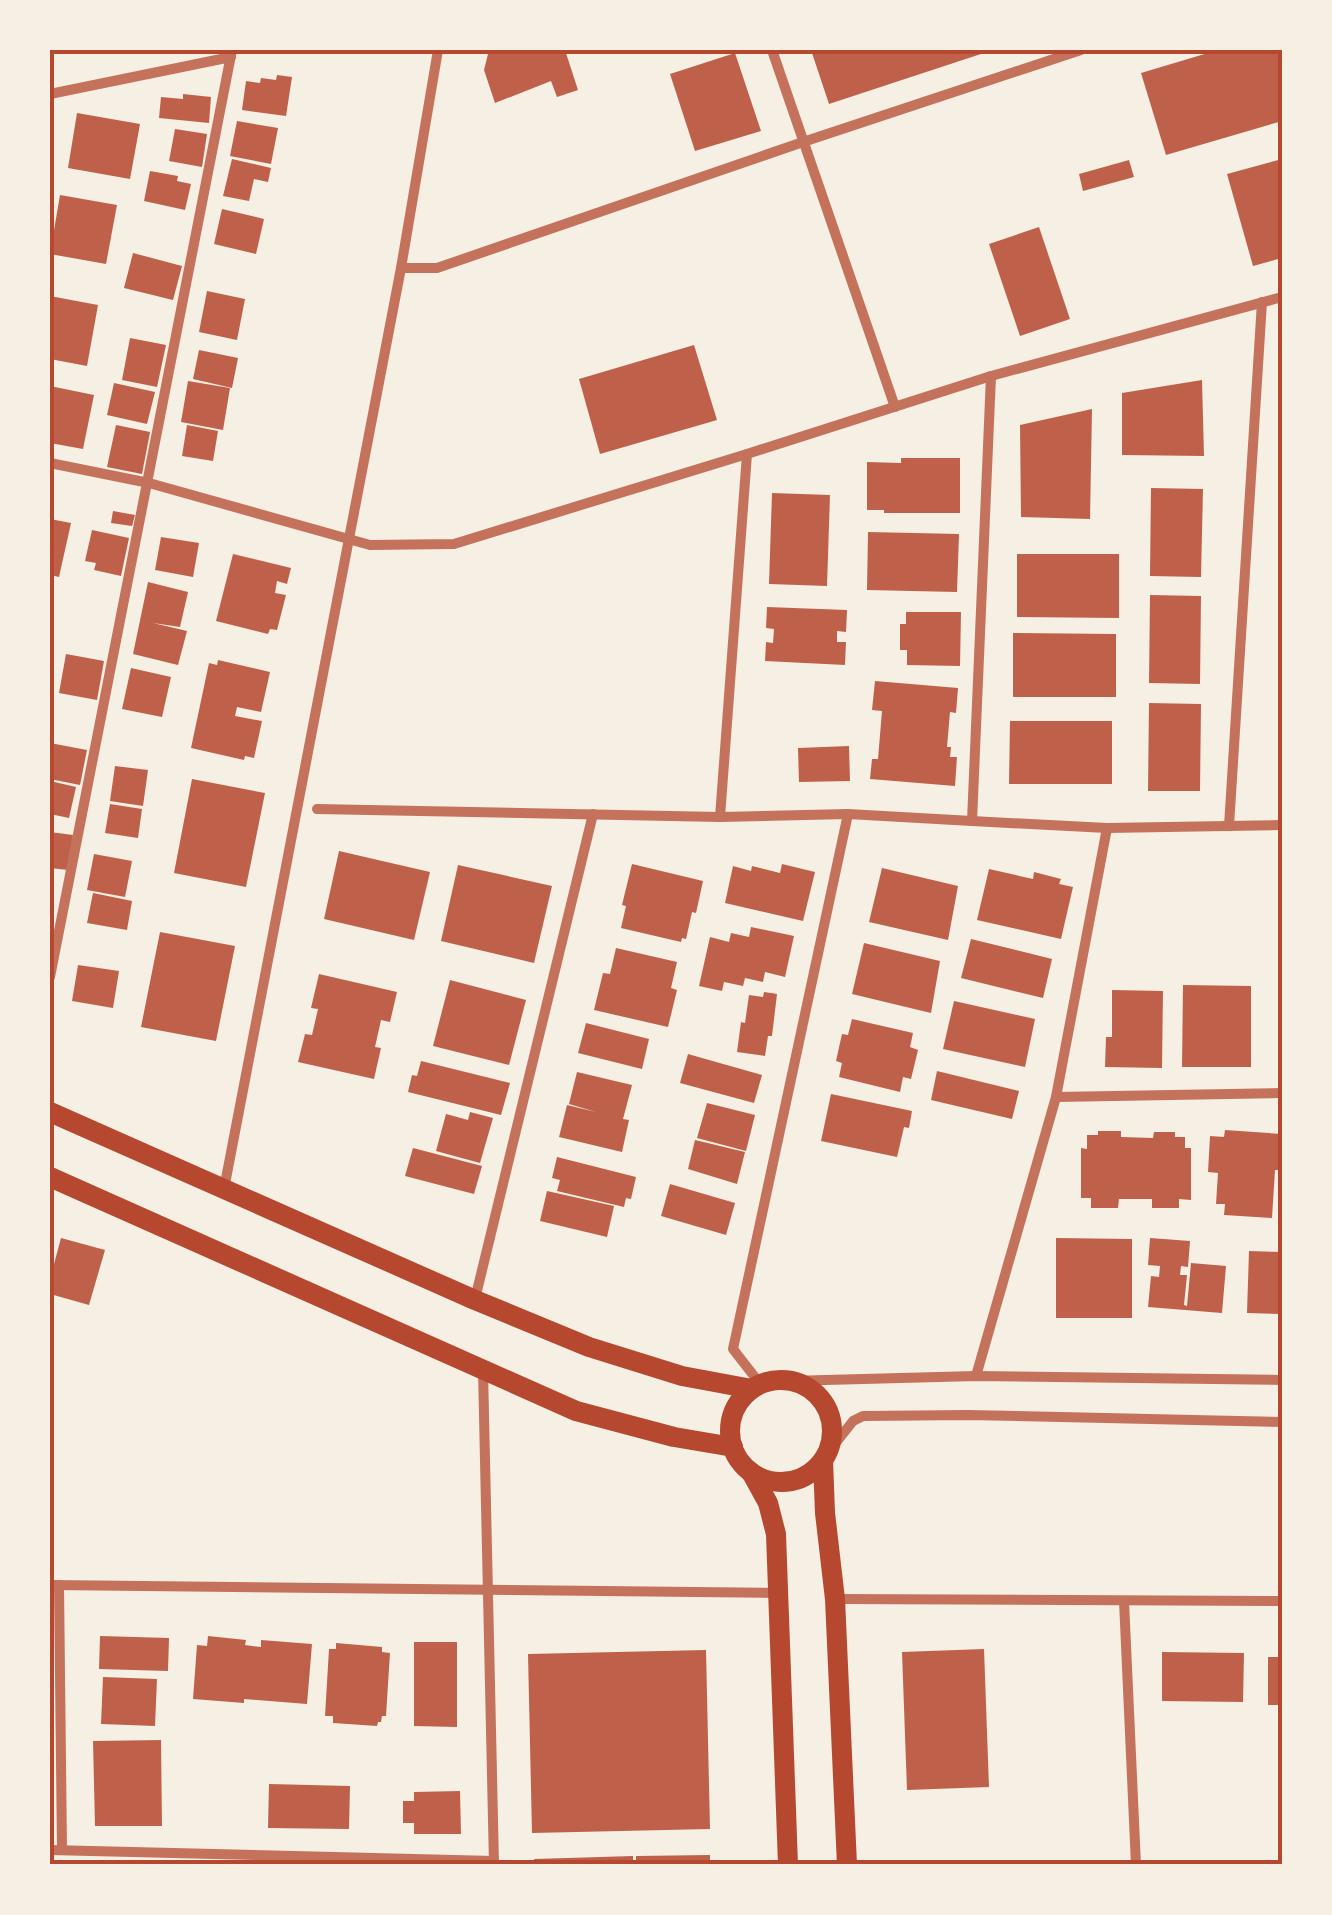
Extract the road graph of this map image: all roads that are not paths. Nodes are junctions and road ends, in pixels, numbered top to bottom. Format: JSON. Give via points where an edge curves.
{"nodes":[{"id":1,"x":438,"y":50,"type":"edge"},
{"id":2,"x":772,"y":50,"type":"edge"},
{"id":3,"x":1081,"y":50,"type":"edge"},
{"id":4,"x":232,"y":54,"type":"edge"},
{"id":5,"x":50,"y":94,"type":"edge"},
{"id":6,"x":803,"y":142,"type":"junction"},
{"id":7,"x":402,"y":268,"type":"junction"},
{"id":8,"x":1282,"y":296,"type":"edge"},
{"id":9,"x":1262,"y":302,"type":"junction"},
{"id":10,"x":992,"y":376,"type":"junction"},
{"id":11,"x":895,"y":407,"type":"junction"},
{"id":12,"x":747,"y":454,"type":"junction"},
{"id":13,"x":50,"y":463,"type":"edge"},
{"id":14,"x":149,"y":483,"type":"junction"},
{"id":15,"x":350,"y":538,"type":"junction"},
{"id":16,"x":317,"y":809,"type":"dead end"},
{"id":17,"x":592,"y":814,"type":"junction"},
{"id":18,"x":848,"y":814,"type":"junction"},
{"id":19,"x":720,"y":816,"type":"junction"},
{"id":20,"x":972,"y":821,"type":"junction"},
{"id":21,"x":1282,"y":824,"type":"edge"},
{"id":22,"x":1229,"y":826,"type":"junction"},
{"id":23,"x":1106,"y":828,"type":"junction"},
{"id":24,"x":50,"y":978,"type":"edge"},
{"id":25,"x":1282,"y":1093,"type":"edge"},
{"id":26,"x":1056,"y":1097,"type":"junction"},
{"id":27,"x":50,"y":1112,"type":"edge"},
{"id":28,"x":50,"y":1178,"type":"edge"},
{"id":29,"x":224,"y":1189,"type":"junction"},
{"id":30,"x":475,"y":1300,"type":"junction"},
{"id":31,"x":483,"y":1370,"type":"junction"},
{"id":32,"x":976,"y":1376,"type":"junction"},
{"id":33,"x":1282,"y":1380,"type":"edge"},
{"id":34,"x":788,"y":1381,"type":"junction"},
{"id":35,"x":757,"y":1387,"type":"junction"},
{"id":36,"x":1282,"y":1422,"type":"edge"},
{"id":37,"x":733,"y":1448,"type":"junction"},
{"id":38,"x":825,"y":1458,"type":"junction"},
{"id":39,"x":750,"y":1472,"type":"junction"},
{"id":40,"x":54,"y":1585,"type":"edge"},
{"id":41,"x":488,"y":1590,"type":"junction"},
{"id":42,"x":778,"y":1593,"type":"junction"},
{"id":43,"x":836,"y":1599,"type":"junction"},
{"id":44,"x":1124,"y":1601,"type":"junction"},
{"id":45,"x":1282,"y":1602,"type":"edge"},
{"id":46,"x":56,"y":1850,"type":"edge"},
{"id":47,"x":203,"y":1859,"type":"edge"},
{"id":48,"x":494,"y":1863,"type":"edge"},
{"id":49,"x":788,"y":1865,"type":"edge"},
{"id":50,"x":846,"y":1865,"type":"edge"},
{"id":51,"x":1136,"y":1865,"type":"edge"}],
"edges":[{"from":1,"to":7,"type":"street"},
{"from":2,"to":6,"type":"street"},
{"from":3,"to":6,"type":"street"},
{"from":4,"to":5,"type":"street"},
{"from":4,"to":14,"type":"street"},
{"from":6,"to":7,"type":"street","via":[[437,268]]},
{"from":6,"to":11,"type":"street"},
{"from":7,"to":15,"type":"street"},
{"from":8,"to":9,"type":"street"},
{"from":9,"to":10,"type":"street"},
{"from":9,"to":22,"type":"street"},
{"from":10,"to":11,"type":"street"},
{"from":10,"to":20,"type":"street"},
{"from":11,"to":12,"type":"street"},
{"from":12,"to":15,"type":"street","via":[[454,544]]},
{"from":12,"to":19,"type":"street"},
{"from":13,"to":14,"type":"street"},
{"from":14,"to":15,"type":"street"},
{"from":14,"to":24,"type":"street"},
{"from":15,"to":29,"type":"street"},
{"from":16,"to":17,"type":"street"},
{"from":17,"to":19,"type":"street"},
{"from":17,"to":30,"type":"street"},
{"from":18,"to":19,"type":"street"},
{"from":18,"to":20,"type":"street"},
{"from":18,"to":35,"type":"street","via":[[733,1349]]},
{"from":20,"to":23,"type":"street"},
{"from":21,"to":22,"type":"street"},
{"from":22,"to":23,"type":"street"},
{"from":23,"to":26,"type":"street"},
{"from":25,"to":26,"type":"street"},
{"from":26,"to":32,"type":"street"},
{"from":27,"to":29,"type":"main road"},
{"from":28,"to":31,"type":"main road"},
{"from":29,"to":30,"type":"main road"},
{"from":30,"to":35,"type":"main road","via":[[682,1376]]},
{"from":31,"to":37,"type":"main road","via":[[576,1411]]},
{"from":31,"to":41,"type":"street"},
{"from":32,"to":33,"type":"street"},
{"from":32,"to":34,"type":"street"},
{"from":34,"to":35,"type":"main road"},
{"from":34,"to":38,"type":"main road","via":[[814,1392],[830,1414],[832,1441]]},
{"from":35,"to":37,"type":"main road","via":[[735,1409]]},
{"from":36,"to":38,"type":"street","via":[[864,1416]]},
{"from":37,"to":39,"type":"main road"},
{"from":38,"to":39,"type":"main road","via":[[793,1481]]},
{"from":38,"to":43,"type":"main road"},
{"from":39,"to":42,"type":"main road","via":[[776,1534]]},
{"from":40,"to":41,"type":"street"},
{"from":40,"to":46,"type":"street"},
{"from":41,"to":42,"type":"street"},
{"from":41,"to":48,"type":"street"},
{"from":42,"to":49,"type":"main road"},
{"from":43,"to":44,"type":"street"},
{"from":43,"to":50,"type":"main road"},
{"from":44,"to":45,"type":"street"},
{"from":44,"to":51,"type":"street"},
{"from":46,"to":47,"type":"street"},
{"from":47,"to":48,"type":"street"}]}
